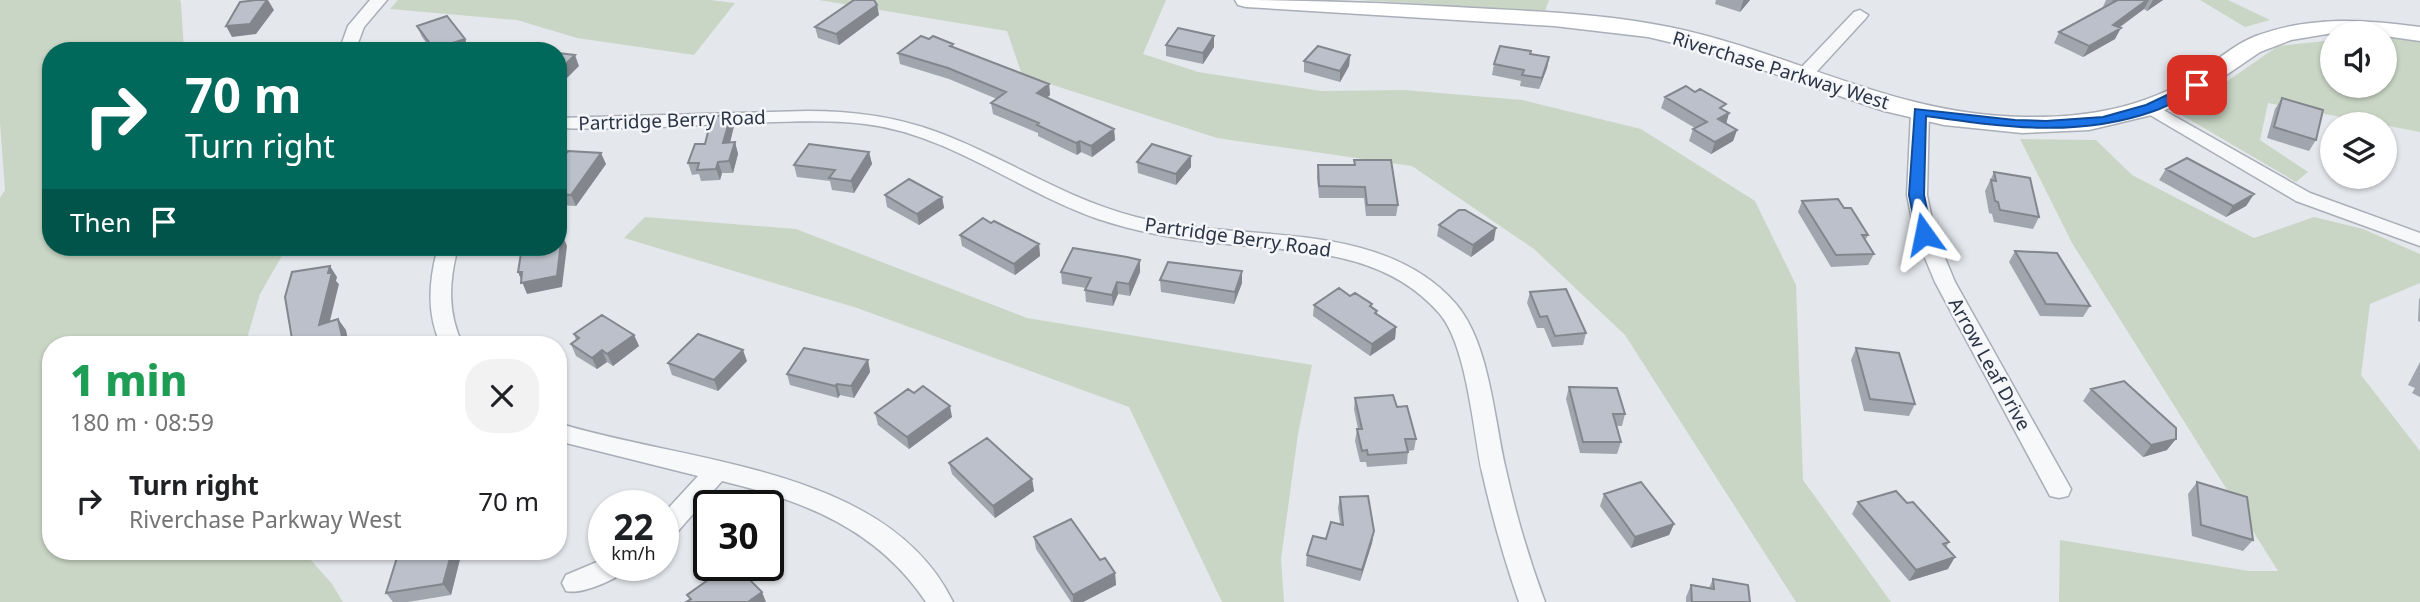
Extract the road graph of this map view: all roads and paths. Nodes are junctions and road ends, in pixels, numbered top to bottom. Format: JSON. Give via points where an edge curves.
{"nodes":[{"id":1,"x":379,"y":0,"type":"edge"},
{"id":2,"x":1246,"y":0,"type":"edge"},
{"id":3,"x":1860,"y":15,"type":"dead end"},
{"id":4,"x":2420,"y":34,"type":"edge"},
{"id":5,"x":350,"y":42,"type":"edge"},
{"id":6,"x":1802,"y":77,"type":"junction"},
{"id":7,"x":2151,"y":108,"type":"junction"},
{"id":8,"x":1920,"y":111,"type":"junction"},
{"id":9,"x":567,"y":123,"type":"edge"},
{"id":10,"x":2420,"y":240,"type":"edge"},
{"id":11,"x":445,"y":256,"type":"edge"},
{"id":12,"x":448,"y":336,"type":"edge"},
{"id":13,"x":567,"y":435,"type":"edge"},
{"id":14,"x":717,"y":471,"type":"junction"},
{"id":15,"x":2059,"y":489,"type":"dead end"},
{"id":16,"x":679,"y":513,"type":"edge"},
{"id":17,"x":588,"y":577,"type":"edge"},
{"id":18,"x":575,"y":583,"type":"dead end"},
{"id":19,"x":940,"y":602,"type":"edge"},
{"id":20,"x":1532,"y":602,"type":"edge"}],
"edges":[{"from":1,"to":5,"type":"street","via":[[356,26]]},
{"from":2,"to":6,"type":"street","name":"Riverchase Parkway West","via":[[1619,25],[1721,47]]},
{"from":3,"to":6,"type":"street"},
{"from":4,"to":7,"type":"street","name":"Riverchase Parkway West","via":[[2336,28],[2270,38],[2184,93]]},
{"from":6,"to":8,"type":"street","name":"Riverchase Parkway West"},
{"from":7,"to":8,"type":"street","name":"Riverchase Parkway West","via":[[2103,121],[2046,125],[1993,123]]},
{"from":7,"to":10,"type":"street","via":[[2303,197]]},
{"from":8,"to":15,"type":"street","name":"Arrow Leaf Drive","via":[[1917,195],[1924,234],[1945,282]]},
{"from":9,"to":20,"type":"street","name":"Partridge Berry Road","via":[[814,115],[871,120],[922,131],[1112,216],[1189,234],[1335,249],[1399,269],[1448,309],[1466,344],[1510,540]]},
{"from":11,"to":12,"type":"street","via":[[440,300]]},
{"from":13,"to":14,"type":"street"},
{"from":14,"to":16,"type":"street"},
{"from":14,"to":19,"type":"street","via":[[839,509],[910,560]]},
{"from":17,"to":18,"type":"street"}]}
